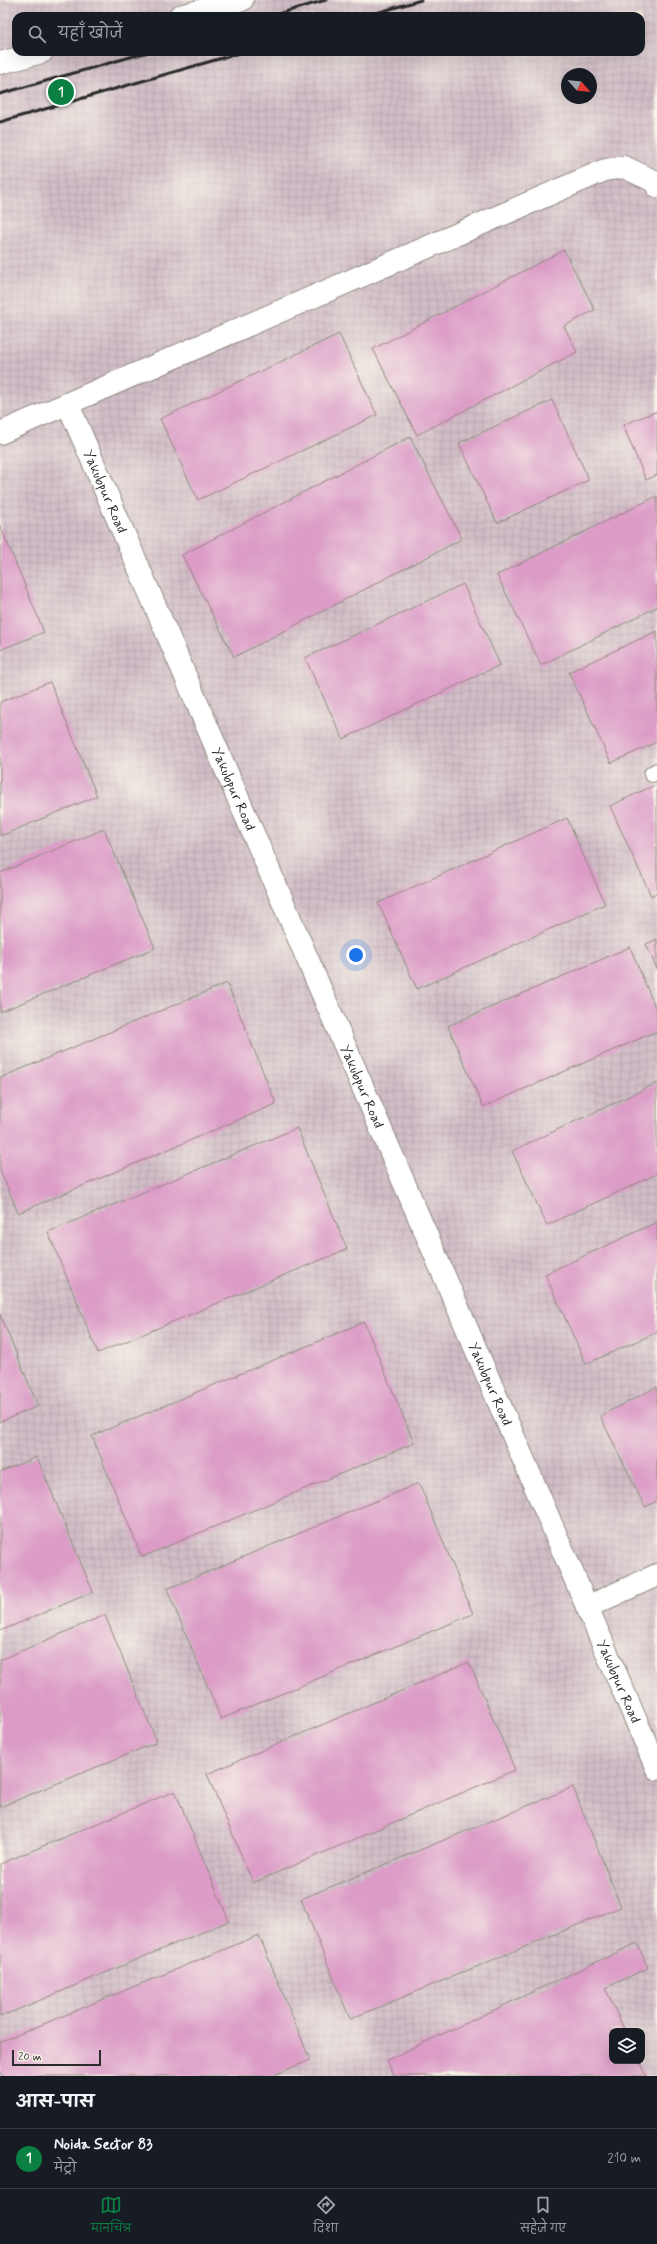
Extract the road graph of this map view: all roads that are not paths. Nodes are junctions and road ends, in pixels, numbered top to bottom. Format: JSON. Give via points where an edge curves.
{"nodes":[{"id":1,"x":242,"y":0,"type":"edge"},
{"id":2,"x":196,"y":12,"type":"edge"},
{"id":3,"x":27,"y":56,"type":"edge"},
{"id":4,"x":0,"y":63,"type":"edge"},
{"id":5,"x":657,"y":186,"type":"edge"},
{"id":6,"x":68,"y":404,"type":"junction"},
{"id":7,"x":0,"y":433,"type":"edge"},
{"id":8,"x":657,"y":1575,"type":"edge"},
{"id":9,"x":587,"y":1607,"type":"junction"},
{"id":10,"x":657,"y":1768,"type":"edge"}],
"edges":[{"from":1,"to":2,"type":"street"},
{"from":3,"to":4,"type":"street"},
{"from":5,"to":6,"type":"street","via":[[654,181],[624,167],[605,170]]},
{"from":6,"to":7,"type":"street"},
{"from":6,"to":9,"type":"street","name":"Yakubpur Road"},
{"from":8,"to":9,"type":"street"},
{"from":9,"to":10,"type":"street","name":"Yakubpur Road"}]}
